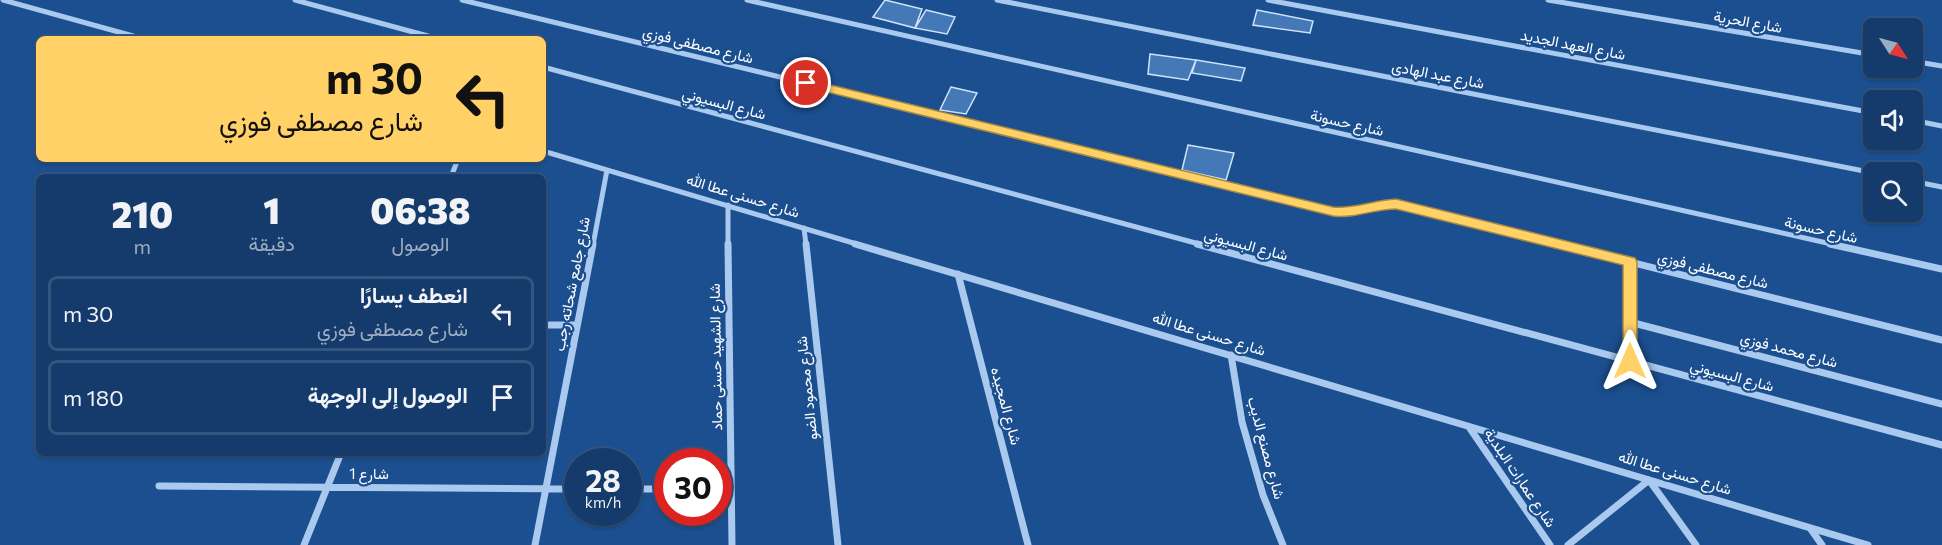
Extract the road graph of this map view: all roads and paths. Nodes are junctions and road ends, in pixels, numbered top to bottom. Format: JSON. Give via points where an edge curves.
{"nodes":[{"id":1,"x":3,"y":0,"type":"edge"},
{"id":2,"x":295,"y":0,"type":"edge"},
{"id":3,"x":462,"y":0,"type":"edge"},
{"id":4,"x":747,"y":0,"type":"edge"},
{"id":5,"x":997,"y":0,"type":"edge"},
{"id":6,"x":1268,"y":0,"type":"edge"},
{"id":7,"x":1548,"y":0,"type":"edge"},
{"id":8,"x":133,"y":36,"type":"edge"},
{"id":9,"x":428,"y":36,"type":"edge"},
{"id":10,"x":1863,"y":53,"type":"edge"},
{"id":11,"x":1923,"y":63,"type":"edge"},
{"id":12,"x":1942,"y":66,"type":"edge"},
{"id":13,"x":546,"y":68,"type":"edge"},
{"id":14,"x":1863,"y":111,"type":"edge"},
{"id":15,"x":1923,"y":122,"type":"edge"},
{"id":16,"x":1942,"y":126,"type":"edge"},
{"id":17,"x":546,"y":151,"type":"edge"},
{"id":18,"x":607,"y":170,"type":"junction"},
{"id":19,"x":1863,"y":171,"type":"edge"},
{"id":20,"x":1923,"y":183,"type":"edge"},
{"id":21,"x":1942,"y":186,"type":"edge"},
{"id":22,"x":728,"y":206,"type":"junction"},
{"id":23,"x":804,"y":228,"type":"junction"},
{"id":24,"x":1630,"y":262,"type":"junction"},
{"id":25,"x":1942,"y":269,"type":"edge"},
{"id":26,"x":958,"y":274,"type":"junction"},
{"id":27,"x":1630,"y":322,"type":"junction"},
{"id":28,"x":546,"y":325,"type":"edge"},
{"id":29,"x":577,"y":325,"type":"junction"},
{"id":30,"x":1942,"y":340,"type":"edge"},
{"id":31,"x":1231,"y":355,"type":"junction"},
{"id":32,"x":1630,"y":361,"type":"junction"},
{"id":33,"x":1942,"y":404,"type":"edge"},
{"id":34,"x":1469,"y":426,"type":"junction"},
{"id":35,"x":1942,"y":445,"type":"edge"},
{"id":36,"x":731,"y":448,"type":"edge"},
{"id":37,"x":340,"y":456,"type":"edge"},
{"id":38,"x":1649,"y":480,"type":"junction"},
{"id":39,"x":159,"y":486,"type":"dead end"},
{"id":40,"x":327,"y":487,"type":"junction"},
{"id":41,"x":546,"y":488,"type":"junction"},
{"id":42,"x":564,"y":489,"type":"edge"},
{"id":43,"x":732,"y":526,"type":"edge"},
{"id":44,"x":1809,"y":528,"type":"junction"},
{"id":45,"x":304,"y":545,"type":"edge"},
{"id":46,"x":535,"y":545,"type":"edge"},
{"id":47,"x":732,"y":545,"type":"edge"},
{"id":48,"x":838,"y":545,"type":"edge"},
{"id":49,"x":1028,"y":545,"type":"edge"},
{"id":50,"x":1283,"y":545,"type":"edge"},
{"id":51,"x":1550,"y":545,"type":"edge"},
{"id":52,"x":1568,"y":545,"type":"edge"},
{"id":53,"x":1696,"y":545,"type":"edge"},
{"id":54,"x":1822,"y":545,"type":"edge"},
{"id":55,"x":1868,"y":545,"type":"edge"}],
"edges":[{"from":1,"to":8,"type":"street"},
{"from":2,"to":9,"type":"street"},
{"from":3,"to":24,"type":"street","name":"شارع مصطفى فوزي","via":[[1333,212],[1396,204]]},
{"from":4,"to":25,"type":"street","name":"شارع حسونة"},
{"from":5,"to":19,"type":"street","name":"شارع عبد الهادى"},
{"from":6,"to":14,"type":"street","name":"شارع العهد الجديد"},
{"from":7,"to":10,"type":"street","name":"شارع الحرية"},
{"from":11,"to":12,"type":"street"},
{"from":13,"to":32,"type":"street","name":"شارع البسيوني"},
{"from":15,"to":16,"type":"street"},
{"from":17,"to":18,"type":"street","name":"شارع حسنى عطا الله"},
{"from":18,"to":22,"type":"street","name":"شارع حسنى عطا الله"},
{"from":18,"to":29,"type":"street","name":"شارع جامع شحاته رجب"},
{"from":20,"to":21,"type":"street"},
{"from":22,"to":23,"type":"street","name":"شارع حسنى عطا الله"},
{"from":22,"to":36,"type":"street","name":"شارع الشهيد حسنى حماد"},
{"from":23,"to":26,"type":"street","name":"شارع حسنى عطا الله"},
{"from":23,"to":48,"type":"street","name":"شارع محمود الضو"},
{"from":24,"to":27,"type":"street"},
{"from":24,"to":30,"type":"street","name":"شارع مصطفى فوزي"},
{"from":26,"to":31,"type":"street","name":"شارع حسنى عطا الله"},
{"from":26,"to":49,"type":"street","name":"شارع المجيده"},
{"from":27,"to":32,"type":"street"},
{"from":27,"to":33,"type":"street","name":"شارع محمد فوزي"},
{"from":28,"to":29,"type":"street"},
{"from":29,"to":41,"type":"street","name":"شارع جامع شحاته رجب"},
{"from":31,"to":34,"type":"street","name":"شارع حسنى عطا الله"},
{"from":31,"to":50,"type":"street","name":"شارع مصنع الديب","via":[[1242,422],[1263,495]]},
{"from":32,"to":35,"type":"street","name":"شارع البسيوني"},
{"from":34,"to":38,"type":"street","name":"شارع حسنى عطا الله"},
{"from":34,"to":51,"type":"street","name":"شارع عمارات البلدية"},
{"from":37,"to":40,"type":"street"},
{"from":38,"to":44,"type":"street","name":"شارع حسنى عطا الله"},
{"from":38,"to":52,"type":"street"},
{"from":38,"to":53,"type":"street"},
{"from":39,"to":40,"type":"street","name":"شارع 1"},
{"from":40,"to":41,"type":"street","name":"شارع 1"},
{"from":40,"to":45,"type":"street"},
{"from":41,"to":42,"type":"street","name":"شارع 1"},
{"from":41,"to":46,"type":"street","name":"شارع جامع شحاته رجب"},
{"from":43,"to":47,"type":"street","name":"شارع الشهيد حسنى حماد"},
{"from":44,"to":54,"type":"street"},
{"from":44,"to":55,"type":"street","name":"شارع حسنى عطا الله"}]}
